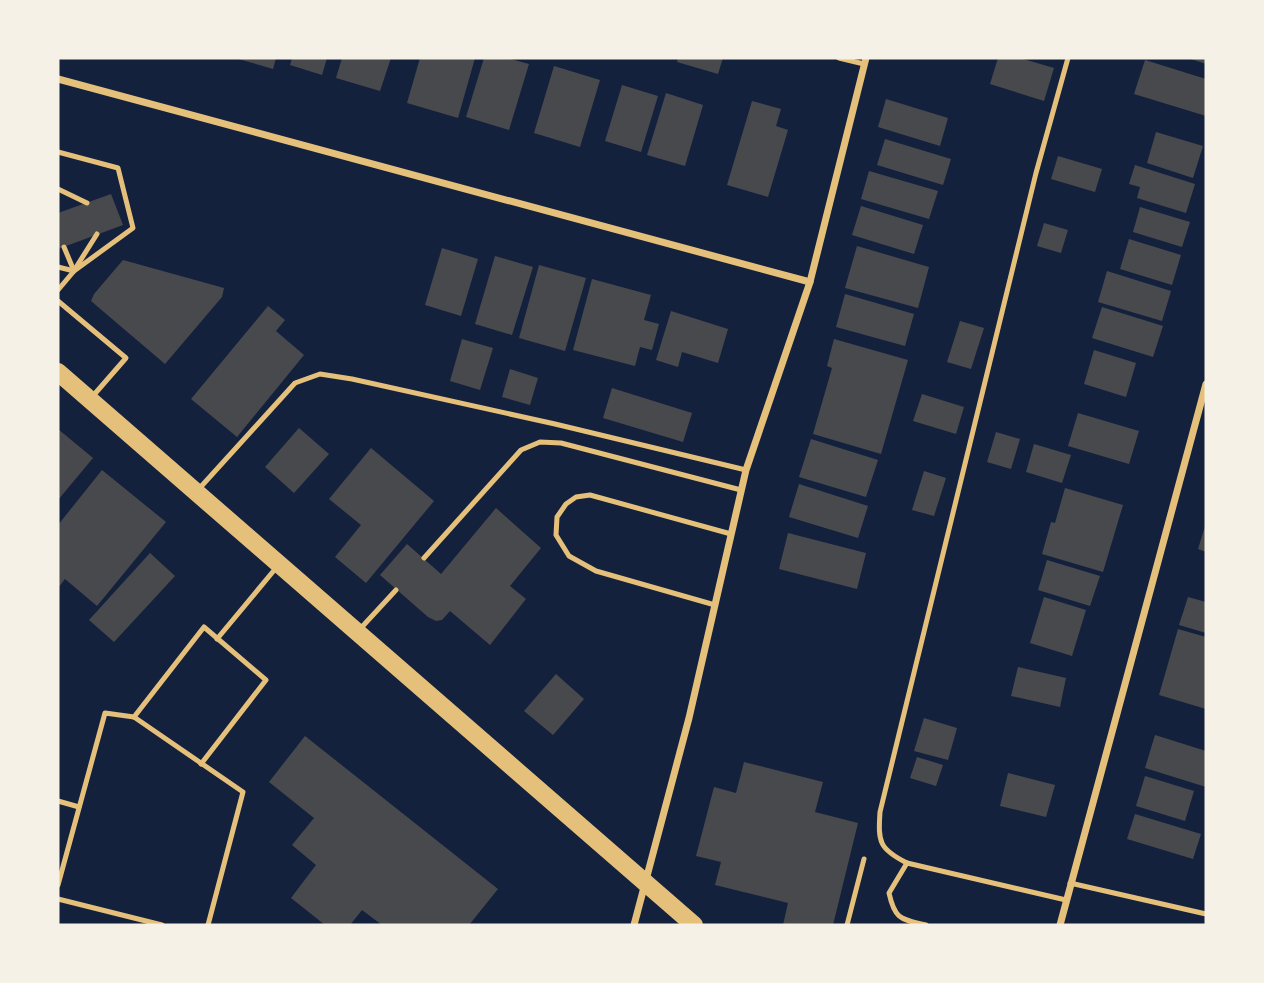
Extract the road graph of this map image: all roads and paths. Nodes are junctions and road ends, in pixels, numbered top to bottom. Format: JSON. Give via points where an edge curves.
{"nodes":[{"id":1,"x":839,"y":58,"type":"edge"},
{"id":2,"x":1068,"y":58,"type":"edge"},
{"id":3,"x":865,"y":61,"type":"edge"},
{"id":4,"x":58,"y":79,"type":"edge"},
{"id":5,"x":58,"y":152,"type":"edge"},
{"id":6,"x":58,"y":190,"type":"edge"},
{"id":7,"x":87,"y":203,"type":"dead end"},
{"id":8,"x":97,"y":234,"type":"dead end"},
{"id":9,"x":64,"y":247,"type":"dead end"},
{"id":10,"x":58,"y":267,"type":"edge"},
{"id":11,"x":74,"y":271,"type":"junction"},
{"id":12,"x":810,"y":282,"type":"junction"},
{"id":13,"x":58,"y":290,"type":"edge"},
{"id":14,"x":58,"y":301,"type":"edge"},
{"id":15,"x":58,"y":372,"type":"edge"},
{"id":16,"x":1206,"y":384,"type":"edge"},
{"id":17,"x":90,"y":400,"type":"junction"},
{"id":18,"x":746,"y":470,"type":"junction"},
{"id":19,"x":741,"y":490,"type":"junction"},
{"id":20,"x":196,"y":492,"type":"junction"},
{"id":21,"x":730,"y":534,"type":"junction"},
{"id":22,"x":424,"y":558,"type":"dead end"},
{"id":23,"x":278,"y":565,"type":"junction"},
{"id":24,"x":396,"y":590,"type":"dead end"},
{"id":25,"x":715,"y":605,"type":"junction"},
{"id":26,"x":356,"y":633,"type":"junction"},
{"id":27,"x":217,"y":639,"type":"junction"},
{"id":28,"x":134,"y":717,"type":"junction"},
{"id":29,"x":201,"y":764,"type":"junction"},
{"id":30,"x":58,"y":801,"type":"edge"},
{"id":31,"x":79,"y":807,"type":"junction"},
{"id":32,"x":863,"y":859,"type":"dead end"},
{"id":33,"x":907,"y":863,"type":"junction"},
{"id":34,"x":645,"y":882,"type":"junction"},
{"id":35,"x":1070,"y":883,"type":"junction"},
{"id":36,"x":58,"y":885,"type":"edge"},
{"id":37,"x":58,"y":899,"type":"edge"},
{"id":38,"x":1066,"y":900,"type":"junction"},
{"id":39,"x":1206,"y":914,"type":"edge"},
{"id":40,"x":130,"y":917,"type":"junction"},
{"id":41,"x":128,"y":925,"type":"edge"},
{"id":42,"x":162,"y":925,"type":"edge"},
{"id":43,"x":208,"y":925,"type":"edge"},
{"id":44,"x":634,"y":925,"type":"edge"},
{"id":45,"x":694,"y":925,"type":"edge"},
{"id":46,"x":847,"y":925,"type":"edge"},
{"id":47,"x":926,"y":925,"type":"edge"},
{"id":48,"x":1060,"y":925,"type":"edge"}],
"edges":[{"from":1,"to":3,"type":"lane"},
{"from":2,"to":33,"type":"lane","via":[[880,813],[879,835],[887,853]]},
{"from":3,"to":12,"type":"street"},
{"from":4,"to":12,"type":"street"},
{"from":5,"to":11,"type":"lane","via":[[118,168],[133,228]]},
{"from":6,"to":7,"type":"lane"},
{"from":8,"to":11,"type":"lane"},
{"from":9,"to":11,"type":"lane"},
{"from":10,"to":11,"type":"lane"},
{"from":11,"to":13,"type":"lane"},
{"from":12,"to":18,"type":"street"},
{"from":14,"to":17,"type":"lane","via":[[126,358]]},
{"from":15,"to":17,"type":"main road"},
{"from":16,"to":35,"type":"street"},
{"from":17,"to":20,"type":"main road"},
{"from":18,"to":19,"type":"street"},
{"from":18,"to":20,"type":"lane","via":[[320,374],[295,383]]},
{"from":19,"to":21,"type":"street"},
{"from":19,"to":22,"type":"lane","via":[[561,443],[540,442],[521,450]]},
{"from":20,"to":23,"type":"main road"},
{"from":21,"to":25,"type":"street"},
{"from":21,"to":25,"type":"lane","via":[[590,495],[576,497],[557,517],[556,535],[569,556],[596,571]]},
{"from":23,"to":26,"type":"main road"},
{"from":23,"to":27,"type":"lane"},
{"from":24,"to":26,"type":"lane"},
{"from":25,"to":34,"type":"street"},
{"from":26,"to":34,"type":"main road"},
{"from":27,"to":28,"type":"lane","via":[[204,627]]},
{"from":27,"to":29,"type":"lane","via":[[266,680]]},
{"from":28,"to":29,"type":"lane"},
{"from":28,"to":31,"type":"lane","via":[[105,713]]},
{"from":29,"to":43,"type":"lane","via":[[243,792]]},
{"from":30,"to":31,"type":"lane"},
{"from":31,"to":36,"type":"lane"},
{"from":32,"to":46,"type":"lane"},
{"from":33,"to":38,"type":"lane"},
{"from":33,"to":47,"type":"lane","via":[[888,893],[892,908],[901,919]]},
{"from":34,"to":44,"type":"street"},
{"from":34,"to":45,"type":"main road"},
{"from":35,"to":38,"type":"street"},
{"from":35,"to":39,"type":"lane"},
{"from":37,"to":40,"type":"lane"},
{"from":38,"to":48,"type":"street"},
{"from":40,"to":41,"type":"lane"},
{"from":40,"to":42,"type":"lane"}]}
